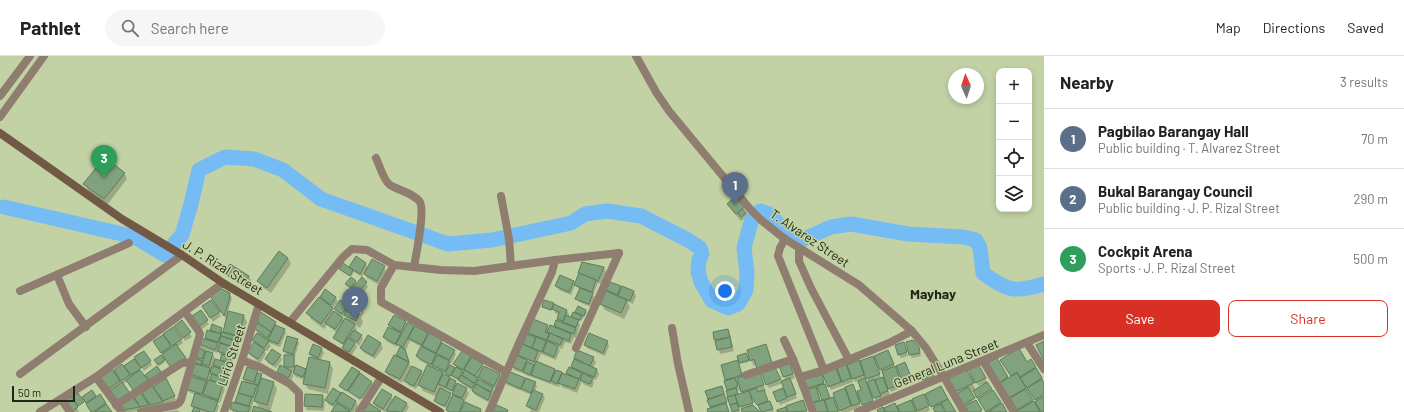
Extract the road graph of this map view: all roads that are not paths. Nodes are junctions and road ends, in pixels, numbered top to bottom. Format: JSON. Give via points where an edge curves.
{"nodes":[{"id":1,"x":30,"y":56,"type":"edge"},
{"id":2,"x":44,"y":56,"type":"edge"},
{"id":3,"x":636,"y":56,"type":"edge"},
{"id":4,"x":0,"y":96,"type":"edge"},
{"id":5,"x":0,"y":117,"type":"edge"},
{"id":6,"x":0,"y":133,"type":"edge"},
{"id":7,"x":376,"y":158,"type":"dead end"},
{"id":8,"x":501,"y":196,"type":"dead end"},
{"id":9,"x":785,"y":239,"type":"junction"},
{"id":10,"x":129,"y":243,"type":"dead end"},
{"id":11,"x":799,"y":248,"type":"junction"},
{"id":12,"x":182,"y":255,"type":"junction"},
{"id":13,"x":555,"y":260,"type":"junction"},
{"id":14,"x":394,"y":265,"type":"junction"},
{"id":15,"x":511,"y":266,"type":"junction"},
{"id":16,"x":414,"y":267,"type":"junction"},
{"id":17,"x":57,"y":275,"type":"junction"},
{"id":18,"x":223,"y":283,"type":"junction"},
{"id":19,"x":20,"y":291,"type":"dead end"},
{"id":20,"x":259,"y":304,"type":"junction"},
{"id":21,"x":185,"y":312,"type":"junction"},
{"id":22,"x":290,"y":322,"type":"junction"},
{"id":23,"x":86,"y":326,"type":"junction"},
{"id":24,"x":672,"y":328,"type":"dead end"},
{"id":25,"x":912,"y":331,"type":"junction"},
{"id":26,"x":1044,"y":335,"type":"edge"},
{"id":27,"x":784,"y":340,"type":"dead end"},
{"id":28,"x":1027,"y":343,"type":"junction"},
{"id":29,"x":576,"y":348,"type":"dead end"},
{"id":30,"x":793,"y":359,"type":"junction"},
{"id":31,"x":242,"y":360,"type":"junction"},
{"id":32,"x":849,"y":360,"type":"junction"},
{"id":33,"x":983,"y":361,"type":"junction"},
{"id":34,"x":192,"y":362,"type":"junction"},
{"id":35,"x":1044,"y":369,"type":"edge"},
{"id":36,"x":824,"y":370,"type":"junction"},
{"id":37,"x":506,"y":372,"type":"junction"},
{"id":38,"x":20,"y":374,"type":"dead end"},
{"id":39,"x":746,"y":375,"type":"dead end"},
{"id":40,"x":96,"y":377,"type":"junction"},
{"id":41,"x":800,"y":377,"type":"junction"},
{"id":42,"x":944,"y":377,"type":"junction"},
{"id":43,"x":381,"y":378,"type":"junction"},
{"id":44,"x":61,"y":399,"type":"junction"},
{"id":45,"x":116,"y":405,"type":"junction"},
{"id":46,"x":40,"y":412,"type":"edge"},
{"id":47,"x":70,"y":412,"type":"edge"},
{"id":48,"x":122,"y":412,"type":"edge"},
{"id":49,"x":141,"y":412,"type":"edge"},
{"id":50,"x":224,"y":412,"type":"edge"},
{"id":51,"x":299,"y":412,"type":"edge"},
{"id":52,"x":359,"y":412,"type":"edge"},
{"id":53,"x":440,"y":412,"type":"edge"},
{"id":54,"x":489,"y":412,"type":"edge"},
{"id":55,"x":689,"y":412,"type":"edge"},
{"id":56,"x":813,"y":412,"type":"edge"},
{"id":57,"x":858,"y":412,"type":"edge"},
{"id":58,"x":964,"y":412,"type":"edge"},
{"id":59,"x":1014,"y":412,"type":"edge"}],
"edges":[{"from":1,"to":4,"type":"street"},
{"from":2,"to":5,"type":"street"},
{"from":3,"to":9,"type":"street","name":"T. Alvarez Street","via":[[669,110],[750,209]]},
{"from":6,"to":12,"type":"main road","name":"J. P. Rizal Street","via":[[122,219]]},
{"from":7,"to":16,"type":"street","via":[[390,185],[417,199],[421,204],[420,236]]},
{"from":8,"to":15,"type":"street"},
{"from":9,"to":11,"type":"street","name":"T. Alvarez Street"},
{"from":9,"to":36,"type":"street","via":[[778,256]]},
{"from":10,"to":17,"type":"street"},
{"from":11,"to":25,"type":"street","name":"T. Alvarez Street","via":[[859,285]]},
{"from":11,"to":32,"type":"street","via":[[799,261],[811,288]]},
{"from":12,"to":18,"type":"main road","name":"J. P. Rizal Street"},
{"from":12,"to":23,"type":"street"},
{"from":13,"to":15,"type":"street"},
{"from":13,"to":29,"type":"street","via":[[619,253]]},
{"from":13,"to":37,"type":"street","via":[[552,272]]},
{"from":14,"to":16,"type":"street"},
{"from":14,"to":22,"type":"street","via":[[367,250],[352,249]]},
{"from":14,"to":37,"type":"street","via":[[382,288],[381,302]]},
{"from":15,"to":16,"type":"street","via":[[474,271]]},
{"from":17,"to":19,"type":"street"},
{"from":17,"to":23,"type":"street","via":[[69,304]]},
{"from":18,"to":20,"type":"main road","name":"J. P. Rizal Street"},
{"from":18,"to":21,"type":"street"},
{"from":20,"to":22,"type":"main road","name":"J. P. Rizal Street"},
{"from":20,"to":31,"type":"street","name":"Lirio Street"},
{"from":21,"to":34,"type":"street","via":[[200,334]]},
{"from":21,"to":40,"type":"street"},
{"from":22,"to":43,"type":"main road","name":"J. P. Rizal Street"},
{"from":23,"to":38,"type":"street"},
{"from":24,"to":55,"type":"street"},
{"from":25,"to":32,"type":"street"},
{"from":25,"to":42,"type":"street","name":"T. Alvarez Street"},
{"from":26,"to":28,"type":"street","name":"General Luna Street"},
{"from":27,"to":30,"type":"street"},
{"from":28,"to":33,"type":"street","name":"General Luna Street"},
{"from":28,"to":35,"type":"street"},
{"from":30,"to":39,"type":"street"},
{"from":30,"to":41,"type":"street"},
{"from":31,"to":50,"type":"street","name":"Lirio Street"},
{"from":31,"to":51,"type":"street","via":[[290,384],[299,393]]},
{"from":32,"to":36,"type":"street"},
{"from":33,"to":42,"type":"street","name":"General Luna Street"},
{"from":33,"to":59,"type":"street"},
{"from":34,"to":45,"type":"street","via":[[182,363]]},
{"from":34,"to":49,"type":"street","via":[[179,403]]},
{"from":36,"to":41,"type":"street"},
{"from":37,"to":54,"type":"street"},
{"from":40,"to":44,"type":"street"},
{"from":40,"to":45,"type":"street"},
{"from":41,"to":56,"type":"street"},
{"from":42,"to":57,"type":"street","name":"General Luna Street"},
{"from":42,"to":58,"type":"street","name":"T. Alvarez Street"},
{"from":43,"to":52,"type":"street"},
{"from":43,"to":53,"type":"main road","name":"J. P. Rizal Street"},
{"from":44,"to":46,"type":"street"},
{"from":44,"to":47,"type":"street"},
{"from":45,"to":48,"type":"street"}]}
